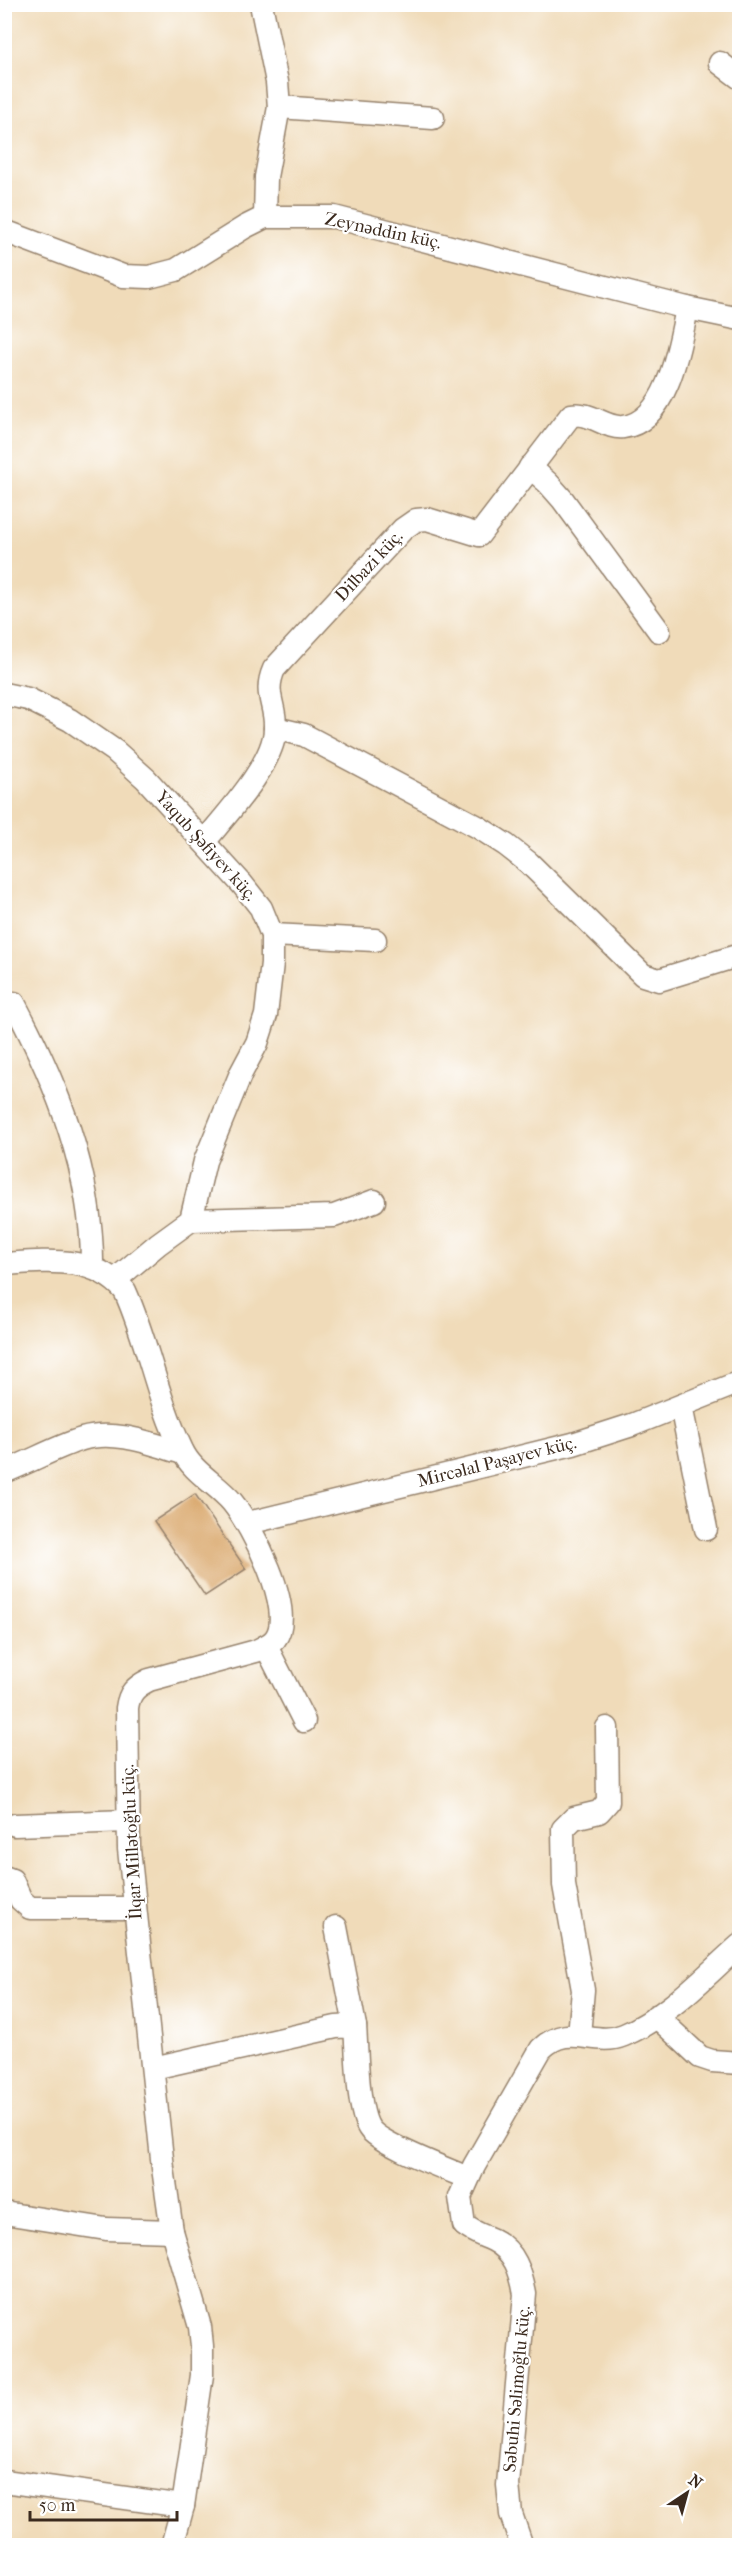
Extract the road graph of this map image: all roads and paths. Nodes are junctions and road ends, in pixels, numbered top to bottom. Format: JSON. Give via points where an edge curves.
{"nodes":[{"id":1,"x":261,"y":4,"type":"edge"},
{"id":2,"x":720,"y":63,"type":"dead end"},
{"id":3,"x":740,"y":78,"type":"edge"},
{"id":4,"x":279,"y":107,"type":"junction"},
{"id":5,"x":433,"y":117,"type":"dead end"},
{"id":6,"x":266,"y":217,"type":"junction"},
{"id":7,"x":4,"y":231,"type":"edge"},
{"id":8,"x":687,"y":308,"type":"junction"},
{"id":9,"x":740,"y":319,"type":"edge"},
{"id":10,"x":530,"y":467,"type":"junction"},
{"id":11,"x":659,"y":631,"type":"dead end"},
{"id":12,"x":4,"y":694,"type":"edge"},
{"id":13,"x":275,"y":728,"type":"junction"},
{"id":14,"x":204,"y":842,"type":"junction"},
{"id":15,"x":272,"y":935,"type":"junction"},
{"id":16,"x":375,"y":939,"type":"dead end"},
{"id":17,"x":740,"y":955,"type":"edge"},
{"id":18,"x":14,"y":1003,"type":"dead end"},
{"id":19,"x":374,"y":1201,"type":"dead end"},
{"id":20,"x":191,"y":1220,"type":"junction"},
{"id":21,"x":4,"y":1264,"type":"edge"},
{"id":22,"x":92,"y":1267,"type":"junction"},
{"id":23,"x":115,"y":1280,"type":"junction"},
{"id":24,"x":740,"y":1382,"type":"edge"},
{"id":25,"x":681,"y":1406,"type":"junction"},
{"id":26,"x":183,"y":1453,"type":"junction"},
{"id":27,"x":4,"y":1472,"type":"edge"},
{"id":28,"x":248,"y":1523,"type":"junction"},
{"id":29,"x":706,"y":1529,"type":"dead end"},
{"id":30,"x":266,"y":1646,"type":"junction"},
{"id":31,"x":304,"y":1721,"type":"dead end"},
{"id":32,"x":607,"y":1728,"type":"dead end"},
{"id":33,"x":128,"y":1821,"type":"junction"},
{"id":34,"x":15,"y":1825,"type":"dead end"},
{"id":35,"x":4,"y":1877,"type":"edge"},
{"id":36,"x":135,"y":1908,"type":"junction"},
{"id":37,"x":336,"y":1927,"type":"dead end"},
{"id":38,"x":740,"y":1945,"type":"edge"},
{"id":39,"x":656,"y":2016,"type":"junction"},
{"id":40,"x":356,"y":2026,"type":"junction"},
{"id":41,"x":579,"y":2035,"type":"junction"},
{"id":42,"x":740,"y":2063,"type":"edge"},
{"id":43,"x":153,"y":2068,"type":"junction"},
{"id":44,"x":468,"y":2178,"type":"junction"},
{"id":45,"x":4,"y":2213,"type":"edge"},
{"id":46,"x":172,"y":2230,"type":"junction"},
{"id":47,"x":4,"y":2481,"type":"edge"},
{"id":48,"x":183,"y":2506,"type":"junction"},
{"id":49,"x":172,"y":2546,"type":"edge"},
{"id":50,"x":522,"y":2546,"type":"edge"}],
"edges":[{"from":1,"to":4,"type":"street"},
{"from":2,"to":3,"type":"street"},
{"from":4,"to":5,"type":"street"},
{"from":4,"to":6,"type":"street","via":[[266,177]]},
{"from":6,"to":7,"type":"street","name":"Zeynəddin küç.","via":[[176,270],[149,277],[123,276]]},
{"from":6,"to":8,"type":"street","name":"Zeynəddin küç.","via":[[334,217]]},
{"from":8,"to":9,"type":"street","name":"Zeynəddin küç."},
{"from":8,"to":10,"type":"street","name":"Dilbazi küç.","via":[[667,386],[650,412],[637,424],[621,428],[580,413],[571,415]]},
{"from":10,"to":11,"type":"street","via":[[563,500]]},
{"from":10,"to":13,"type":"street","name":"Dilbazi küç.","via":[[479,535],[427,519],[416,520],[403,529],[274,669],[268,683]]},
{"from":12,"to":14,"type":"street","name":"Yaqub Şəfiyev küç.","via":[[28,699],[70,720],[115,751]]},
{"from":13,"to":14,"type":"street","name":"Dilbazi küç.","via":[[259,771]]},
{"from":13,"to":17,"type":"street","via":[[304,735],[506,845],[643,975],[659,980]]},
{"from":14,"to":15,"type":"street","name":"Yaqub Şəfiyev küç.","via":[[261,908]]},
{"from":15,"to":16,"type":"street"},
{"from":15,"to":20,"type":"street","name":"Yaqub Şəfiyev küç.","via":[[266,1015],[205,1161]]},
{"from":18,"to":22,"type":"street","via":[[40,1053],[68,1122],[82,1175],[92,1239]]},
{"from":19,"to":20,"type":"street","via":[[334,1216]]},
{"from":20,"to":23,"type":"street"},
{"from":21,"to":22,"type":"street","via":[[41,1262]]},
{"from":22,"to":23,"type":"street"},
{"from":23,"to":26,"type":"street","via":[[129,1302]]},
{"from":24,"to":25,"type":"street","name":"Mircəlal Paşayev küç."},
{"from":25,"to":28,"type":"street","name":"Mircəlal Paşayev küç.","via":[[573,1444]]},
{"from":25,"to":29,"type":"street"},
{"from":26,"to":27,"type":"street","via":[[131,1438],[83,1438]]},
{"from":26,"to":28,"type":"street"},
{"from":28,"to":30,"type":"street","via":[[279,1598],[282,1615],[275,1639]]},
{"from":30,"to":31,"type":"street"},
{"from":30,"to":33,"type":"street","name":"İlqar Millətoğlu küç.","via":[[149,1680],[129,1695]]},
{"from":32,"to":41,"type":"street","via":[[608,1802],[599,1812],[574,1818],[563,1828],[564,1885],[583,1990]]},
{"from":33,"to":34,"type":"street"},
{"from":33,"to":36,"type":"street","name":"İlqar Millətoğlu küç."},
{"from":35,"to":36,"type":"street","via":[[12,1880],[21,1900],[30,1908]]},
{"from":36,"to":43,"type":"street","name":"İlqar Millətoğlu küç."},
{"from":37,"to":40,"type":"street"},
{"from":38,"to":39,"type":"street","name":"Səbuhi Səlimoğlu küç."},
{"from":39,"to":41,"type":"street","name":"Səbuhi Səlimoğlu küç.","via":[[624,2035],[608,2039]]},
{"from":39,"to":42,"type":"street","via":[[700,2057]]},
{"from":40,"to":43,"type":"street","via":[[336,2027]]},
{"from":40,"to":44,"type":"street","via":[[363,2114],[369,2129],[387,2142]]},
{"from":41,"to":44,"type":"street","name":"Səbuhi Səlimoğlu küç.","via":[[551,2039],[541,2049]]},
{"from":43,"to":46,"type":"street","name":"İlqar Millətoğlu küç."},
{"from":44,"to":50,"type":"street","name":"Səbuhi Səlimoğlu küç.","via":[[460,2197],[464,2225],[508,2250],[520,2269],[525,2294],[508,2485],[511,2514]]},
{"from":45,"to":46,"type":"street","via":[[106,2229]]},
{"from":46,"to":48,"type":"street","name":"İlqar Millətoğlu küç.","via":[[202,2346],[202,2375]]},
{"from":47,"to":48,"type":"street"},
{"from":48,"to":49,"type":"street","name":"İlqar Millətoğlu küç."}]}
